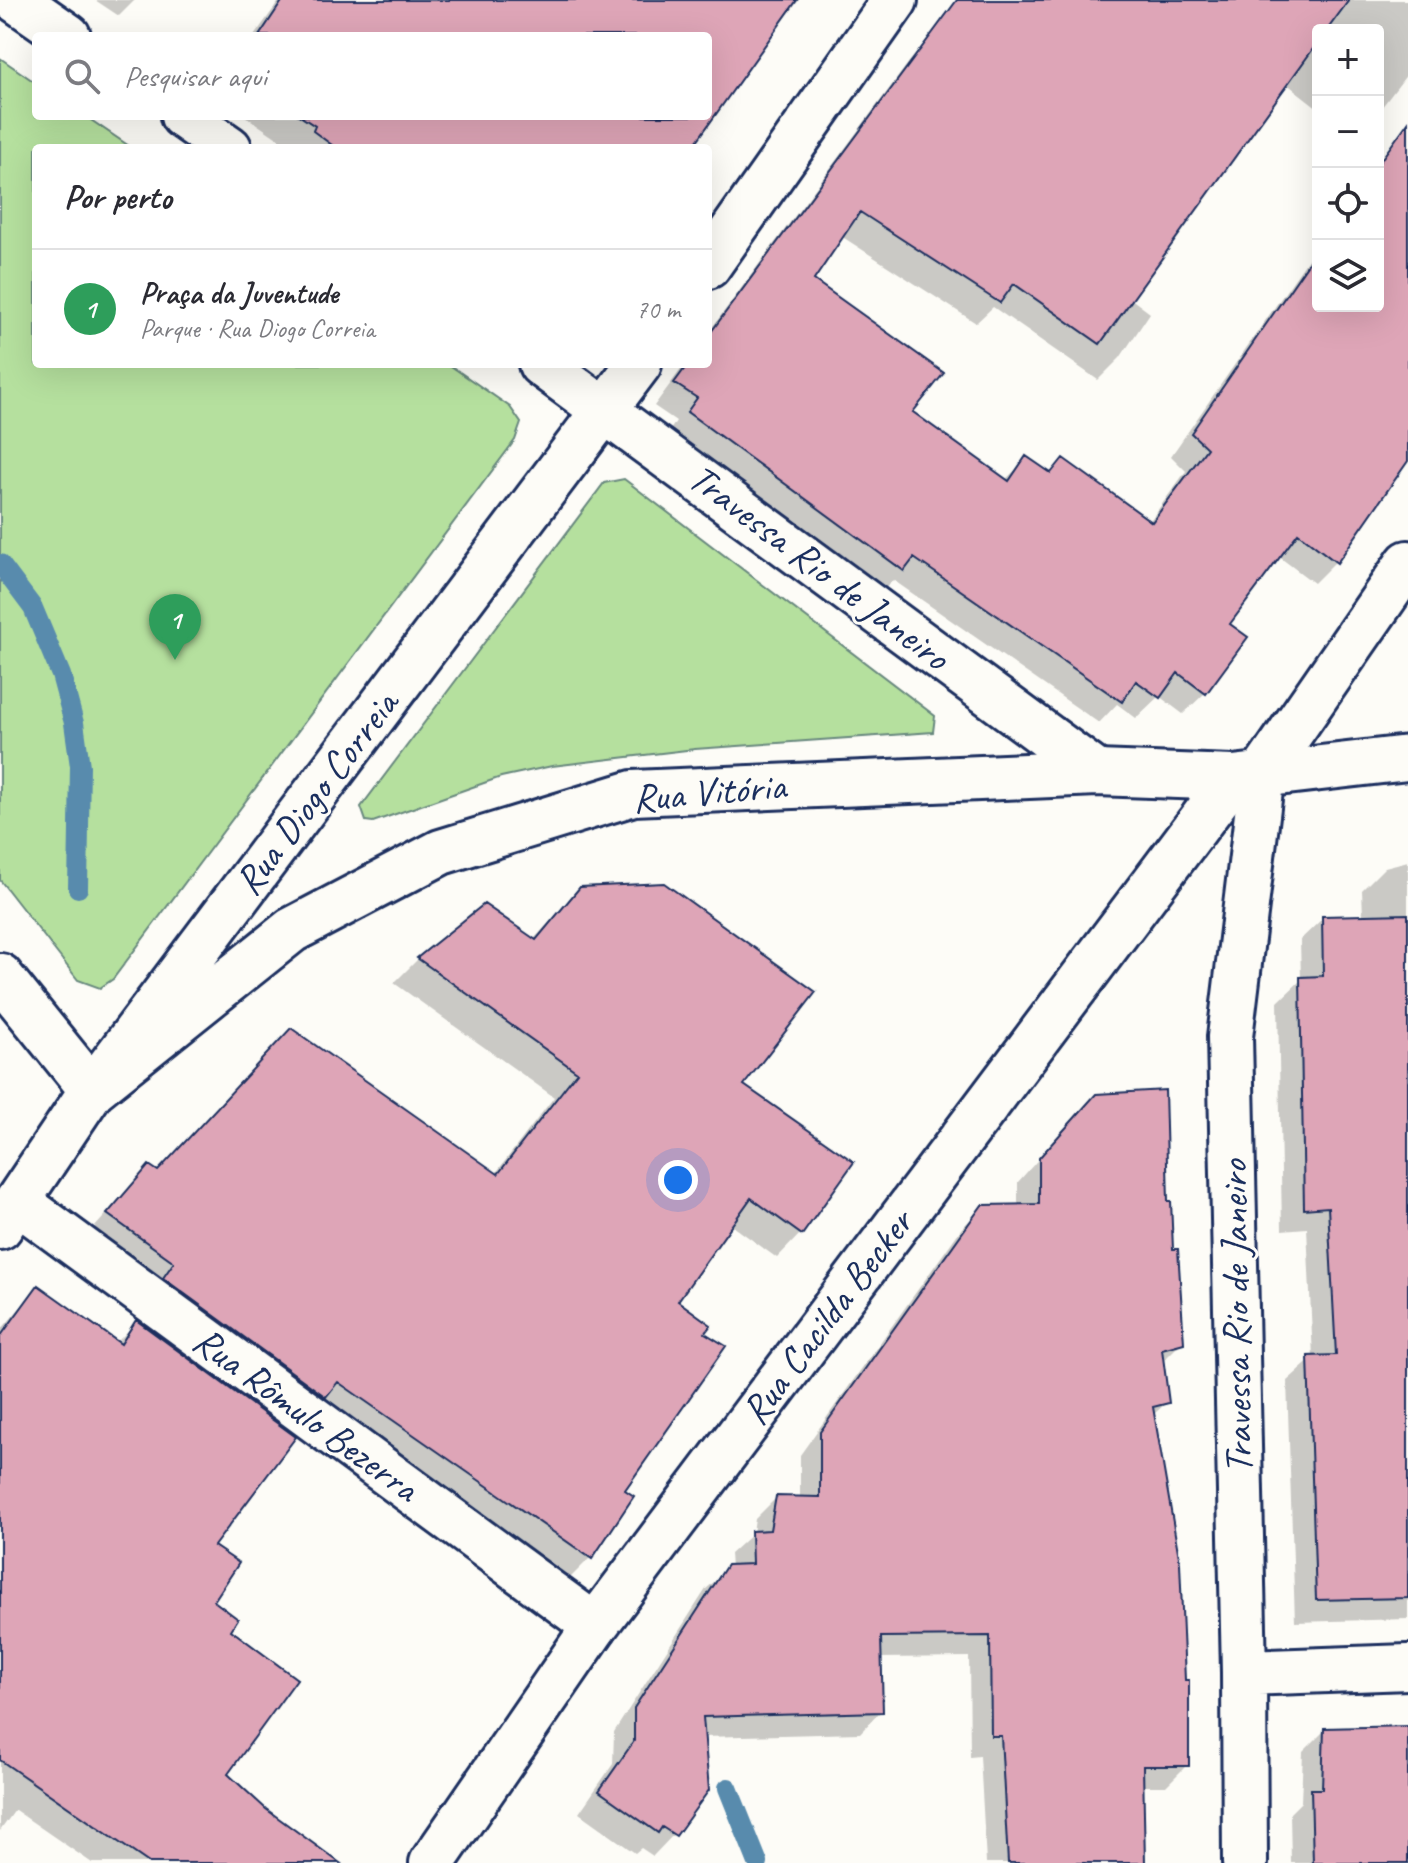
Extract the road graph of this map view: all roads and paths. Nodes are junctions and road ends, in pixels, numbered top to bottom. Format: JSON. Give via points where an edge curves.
{"nodes":[{"id":1,"x":16,"y":0,"type":"edge"},
{"id":2,"x":895,"y":0,"type":"edge"},
{"id":3,"x":62,"y":32,"type":"edge"},
{"id":4,"x":189,"y":120,"type":"edge"},
{"id":5,"x":223,"y":144,"type":"edge"},
{"id":6,"x":712,"y":260,"type":"edge"},
{"id":7,"x":547,"y":368,"type":"edge"},
{"id":8,"x":636,"y":368,"type":"edge"},
{"id":9,"x":607,"y":410,"type":"junction"},
{"id":10,"x":1408,"y":563,"type":"edge"},
{"id":11,"x":1408,"y":758,"type":"edge"},
{"id":12,"x":1097,"y":773,"type":"junction"},
{"id":13,"x":1248,"y":776,"type":"junction"},
{"id":14,"x":0,"y":976,"type":"edge"},
{"id":15,"x":92,"y":1090,"type":"junction"},
{"id":16,"x":9,"y":1214,"type":"edge"},
{"id":17,"x":595,"y":1626,"type":"junction"},
{"id":18,"x":1408,"y":1667,"type":"edge"},
{"id":19,"x":1244,"y":1673,"type":"junction"},
{"id":20,"x":432,"y":1863,"type":"edge"},
{"id":21,"x":1245,"y":1863,"type":"edge"}],
"edges":[{"from":1,"to":3,"type":"street"},
{"from":2,"to":6,"type":"street"},
{"from":4,"to":5,"type":"street"},
{"from":7,"to":9,"type":"street","name":"Travessa Rio de Janeiro"},
{"from":8,"to":9,"type":"street","name":"Rua Diogo Correia"},
{"from":9,"to":12,"type":"street","name":"Travessa Rio de Janeiro"},
{"from":9,"to":15,"type":"street","name":"Rua Diogo Correia"},
{"from":10,"to":13,"type":"street","name":"Rua Cacilda Becker"},
{"from":11,"to":13,"type":"street","name":"Rua Vitória"},
{"from":12,"to":13,"type":"street","name":"Rua Vitória"},
{"from":12,"to":15,"type":"street","name":"Rua Vitória","via":[[633,793],[441,852],[292,930]]},
{"from":13,"to":17,"type":"street","name":"Rua Cacilda Becker"},
{"from":13,"to":19,"type":"street","name":"Travessa Rio de Janeiro","via":[[1230,1037]]},
{"from":14,"to":15,"type":"street"},
{"from":15,"to":16,"type":"street","name":"Rua Diogo Correia"},
{"from":16,"to":17,"type":"street","name":"Rua Rômulo Bezerra"},
{"from":17,"to":20,"type":"street","name":"Rua Cacilda Becker"},
{"from":18,"to":19,"type":"street"},
{"from":19,"to":21,"type":"street","name":"Travessa Rio de Janeiro"}]}
